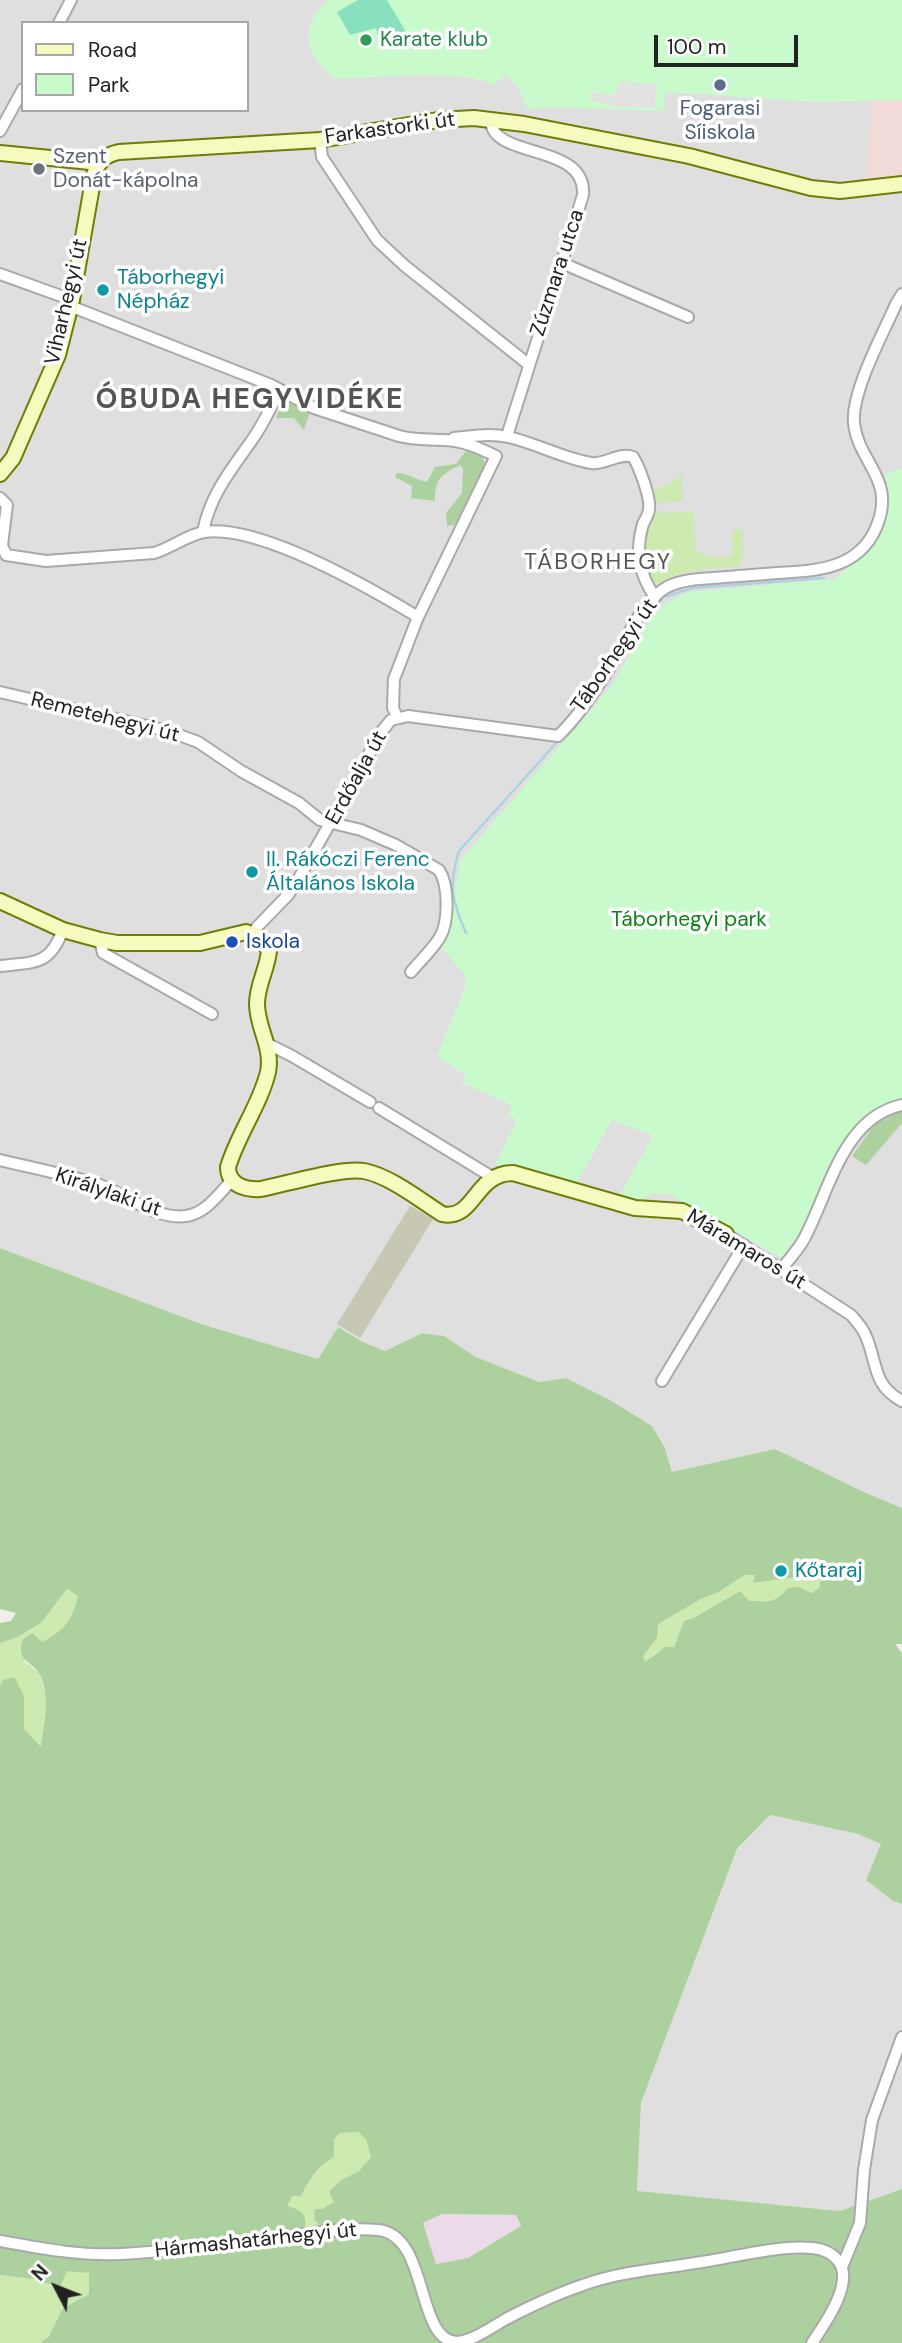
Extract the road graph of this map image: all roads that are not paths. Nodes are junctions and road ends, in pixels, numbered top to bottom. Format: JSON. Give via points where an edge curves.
{"nodes":[{"id":1,"x":71,"y":0,"type":"edge"},
{"id":2,"x":60,"y":21,"type":"edge"},
{"id":3,"x":21,"y":93,"type":"edge"},
{"id":4,"x":491,"y":120,"type":"junction"},
{"id":5,"x":0,"y":131,"type":"edge"},
{"id":6,"x":320,"y":140,"type":"junction"},
{"id":7,"x":0,"y":153,"type":"edge"},
{"id":8,"x":100,"y":163,"type":"junction"},
{"id":9,"x":902,"y":184,"type":"edge"},
{"id":10,"x":562,"y":263,"type":"junction"},
{"id":11,"x":0,"y":274,"type":"edge"},
{"id":12,"x":902,"y":294,"type":"edge"},
{"id":13,"x":71,"y":303,"type":"junction"},
{"id":14,"x":688,"y":317,"type":"dead end"},
{"id":15,"x":528,"y":364,"type":"junction"},
{"id":16,"x":279,"y":391,"type":"junction"},
{"id":17,"x":507,"y":436,"type":"junction"},
{"id":18,"x":445,"y":439,"type":"junction"},
{"id":19,"x":0,"y":474,"type":"edge"},
{"id":20,"x":0,"y":498,"type":"edge"},
{"id":21,"x":203,"y":532,"type":"junction"},
{"id":22,"x":655,"y":597,"type":"junction"},
{"id":23,"x":418,"y":617,"type":"junction"},
{"id":24,"x":0,"y":692,"type":"edge"},
{"id":25,"x":397,"y":717,"type":"junction"},
{"id":26,"x":331,"y":824,"type":"junction"},
{"id":27,"x":0,"y":901,"type":"edge"},
{"id":28,"x":63,"y":930,"type":"junction"},
{"id":29,"x":254,"y":933,"type":"junction"},
{"id":30,"x":100,"y":940,"type":"junction"},
{"id":31,"x":0,"y":966,"type":"edge"},
{"id":32,"x":411,"y":972,"type":"dead end"},
{"id":33,"x":212,"y":1014,"type":"dead end"},
{"id":34,"x":268,"y":1044,"type":"junction"},
{"id":35,"x":902,"y":1105,"type":"edge"},
{"id":36,"x":0,"y":1160,"type":"edge"},
{"id":37,"x":492,"y":1177,"type":"junction"},
{"id":38,"x":232,"y":1180,"type":"junction"},
{"id":39,"x":726,"y":1234,"type":"joint"},
{"id":40,"x":744,"y":1245,"type":"junction"},
{"id":41,"x":782,"y":1269,"type":"junction"},
{"id":42,"x":662,"y":1381,"type":"dead end"},
{"id":43,"x":902,"y":1401,"type":"edge"},
{"id":44,"x":902,"y":2037,"type":"edge"},
{"id":45,"x":0,"y":2241,"type":"edge"},
{"id":46,"x":842,"y":2267,"type":"junction"},
{"id":47,"x":812,"y":2343,"type":"edge"}],
"edges":[{"from":1,"to":2,"type":"street"},
{"from":3,"to":5,"type":"street"},
{"from":4,"to":6,"type":"street","name":"Farkastorki út","via":[[439,120]]},
{"from":4,"to":9,"type":"street","name":"Farkastorki út","via":[[689,156],[811,188],[840,191]]},
{"from":4,"to":10,"type":"street","name":"Zúzmara utca","via":[[496,135],[560,160],[581,178],[583,195]]},
{"from":6,"to":8,"type":"street","name":"Farkastorki út","via":[[119,152]]},
{"from":6,"to":15,"type":"street","via":[[322,157],[377,240]]},
{"from":7,"to":8,"type":"street","name":"Farkastorki út"},
{"from":8,"to":13,"type":"street","name":"Viharhegyi út"},
{"from":10,"to":14,"type":"street"},
{"from":10,"to":15,"type":"street","name":"Zúzmara utca"},
{"from":11,"to":13,"type":"street"},
{"from":12,"to":22,"type":"street","name":"Táborhegyi út","via":[[855,407],[857,435],[876,472],[882,496],[878,524],[866,545],[827,569],[682,582]]},
{"from":13,"to":16,"type":"street"},
{"from":13,"to":19,"type":"street","name":"Viharhegyi út","via":[[58,355],[13,458]]},
{"from":15,"to":17,"type":"street","name":"Zúzmara utca"},
{"from":16,"to":18,"type":"street","via":[[314,408],[399,436]]},
{"from":16,"to":21,"type":"street","via":[[253,439],[220,484]]},
{"from":17,"to":18,"type":"street"},
{"from":17,"to":22,"type":"street","via":[[595,463],[633,457],[650,508],[638,555],[641,574]]},
{"from":18,"to":23,"type":"street","via":[[496,456]]},
{"from":20,"to":21,"type":"street","via":[[6,505],[3,551],[28,560],[154,552]]},
{"from":21,"to":23,"type":"street","via":[[237,535],[293,551]]},
{"from":22,"to":25,"type":"street","name":"Táborhegyi út","via":[[558,736]]},
{"from":23,"to":25,"type":"street","via":[[394,679]]},
{"from":24,"to":26,"type":"street","name":"Remetehegyi út","via":[[194,740]]},
{"from":25,"to":26,"type":"street","name":"Erdőalja út","via":[[386,725]]},
{"from":26,"to":29,"type":"street","name":"Erdőalja út","via":[[288,895]]},
{"from":26,"to":32,"type":"street","name":"Remetehegyi út","via":[[361,830],[396,845],[443,876],[444,926]]},
{"from":27,"to":28,"type":"street"},
{"from":28,"to":30,"type":"street"},
{"from":28,"to":31,"type":"street","via":[[53,952],[43,958]]},
{"from":29,"to":30,"type":"street","via":[[178,945]]},
{"from":29,"to":34,"type":"street","via":[[269,951],[257,1005]]},
{"from":30,"to":33,"type":"street","via":[[103,953]]},
{"from":34,"to":37,"type":"street"},
{"from":34,"to":38,"type":"street","via":[[268,1073],[230,1160]]},
{"from":35,"to":41,"type":"street","via":[[885,1111],[860,1130],[803,1241]]},
{"from":36,"to":38,"type":"street","name":"Királylaki út","via":[[100,1185],[178,1216],[205,1208]]},
{"from":37,"to":38,"type":"street","via":[[464,1210],[449,1216],[366,1172],[342,1172],[250,1190]]},
{"from":37,"to":39,"type":"street","name":"Máramaros út","via":[[513,1173],[635,1208],[682,1211]]},
{"from":39,"to":40,"type":"street","name":"Máramaros út"},
{"from":40,"to":41,"type":"street","name":"Máramaros út"},
{"from":40,"to":42,"type":"street"},
{"from":41,"to":43,"type":"street","name":"Máramaros út","via":[[851,1315],[864,1332],[880,1382]]},
{"from":44,"to":46,"type":"street","via":[[872,2120],[860,2223]]},
{"from":45,"to":46,"type":"street","name":"Hármashatárhegyi út","via":[[53,2251],[118,2255],[380,2230],[399,2239],[409,2252],[435,2326],[444,2337],[458,2342],[584,2284],[642,2270],[810,2248],[832,2255]]},
{"from":46,"to":47,"type":"street","via":[[834,2309]]}]}
